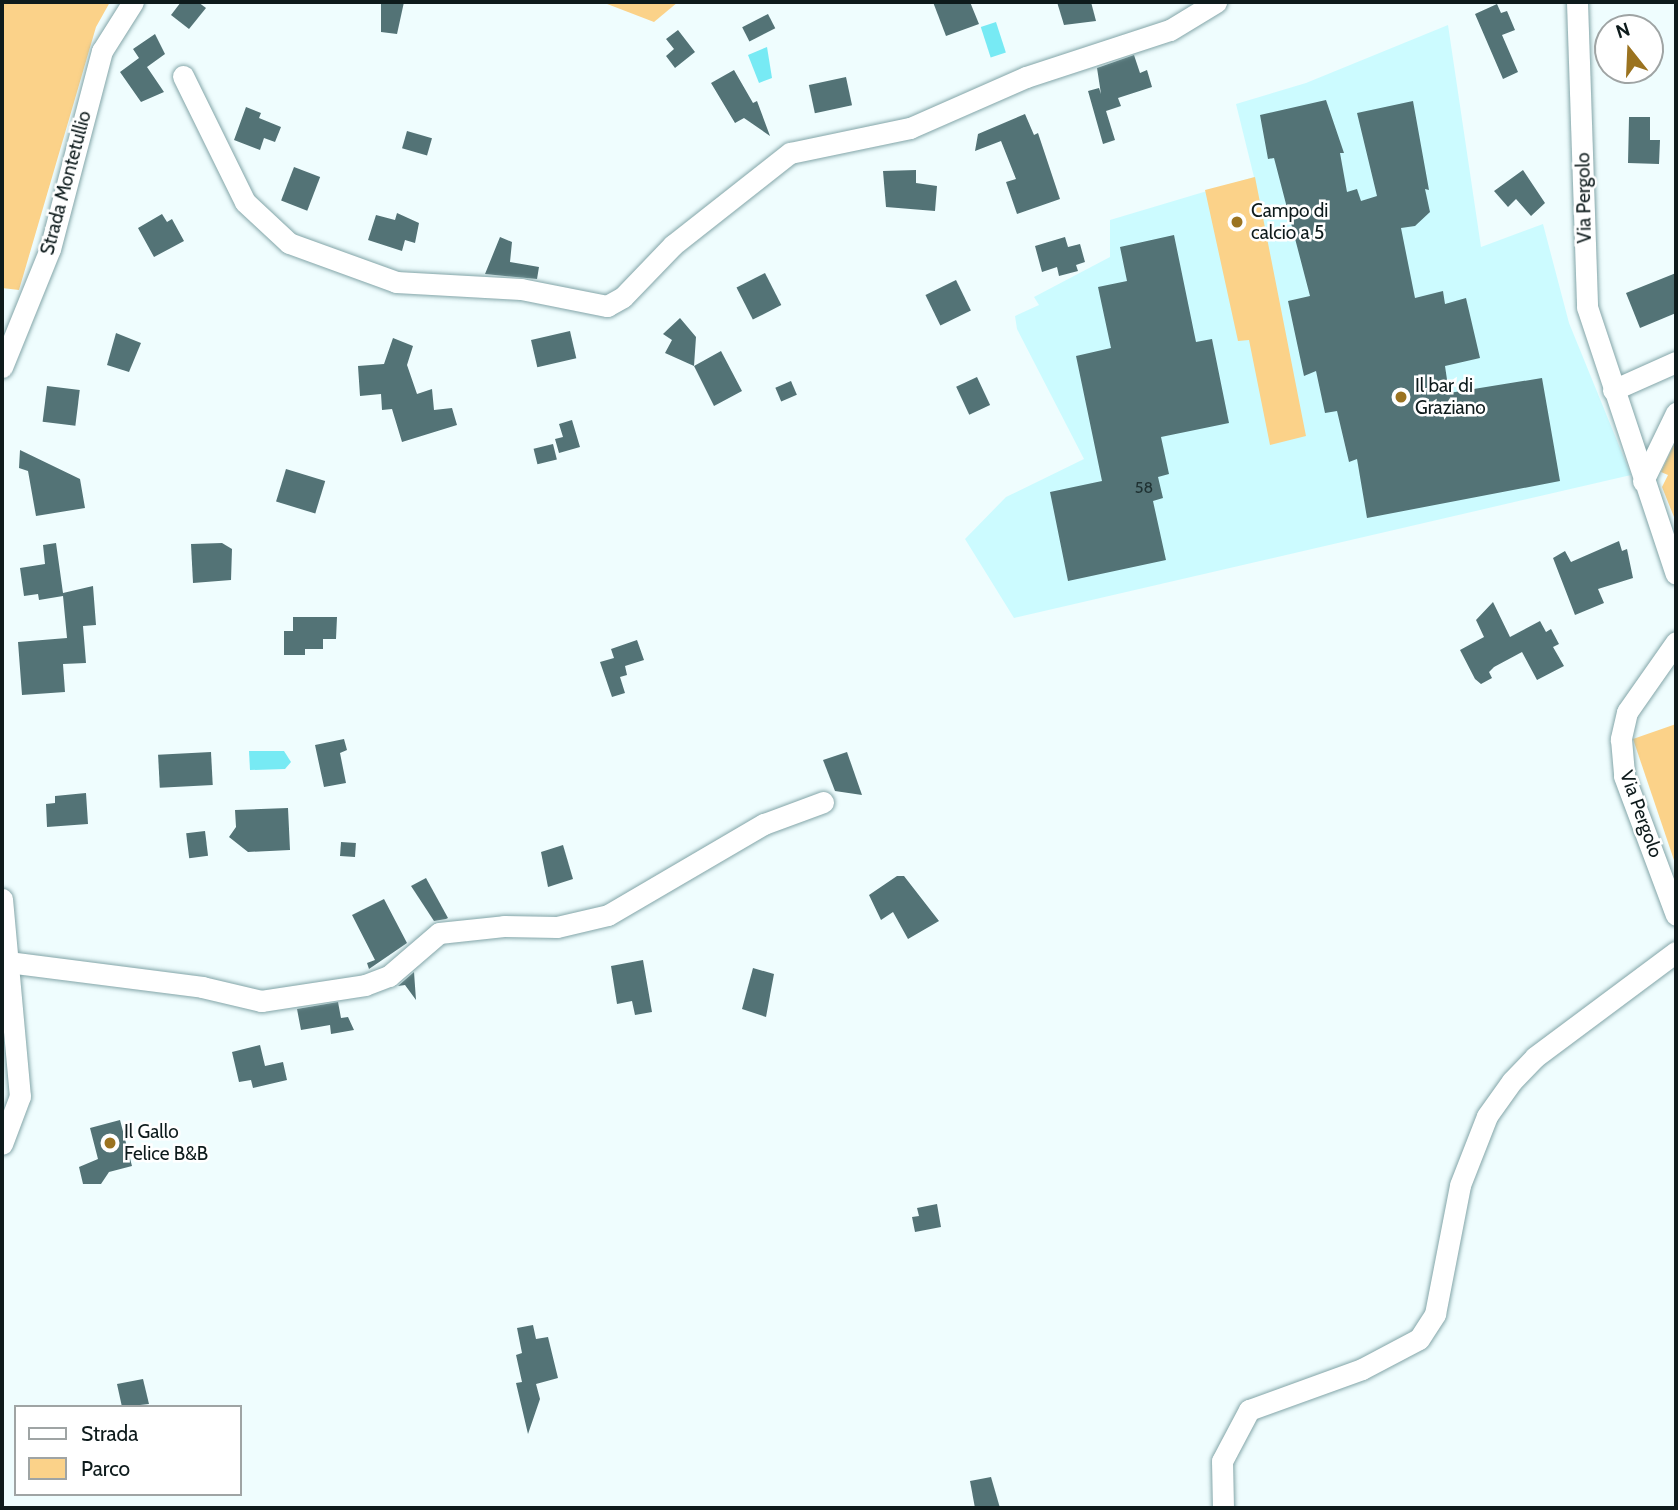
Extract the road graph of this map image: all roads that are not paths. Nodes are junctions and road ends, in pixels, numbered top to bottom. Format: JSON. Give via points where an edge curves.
{"nodes":[{"id":1,"x":133,"y":2,"type":"edge"},
{"id":2,"x":1216,"y":2,"type":"edge"},
{"id":3,"x":1577,"y":2,"type":"edge"},
{"id":4,"x":1584,"y":2,"type":"edge"},
{"id":5,"x":1581,"y":31,"type":"junction"},
{"id":6,"x":183,"y":76,"type":"dead end"},
{"id":7,"x":1676,"y":362,"type":"edge"},
{"id":8,"x":2,"y":367,"type":"edge"},
{"id":9,"x":1613,"y":390,"type":"junction"},
{"id":10,"x":1676,"y":413,"type":"edge"},
{"id":11,"x":1643,"y":481,"type":"junction"},
{"id":12,"x":1676,"y":574,"type":"edge"},
{"id":13,"x":1676,"y":642,"type":"edge"},
{"id":14,"x":823,"y":802,"type":"dead end"},
{"id":15,"x":2,"y":899,"type":"edge"},
{"id":16,"x":1676,"y":915,"type":"edge"},
{"id":17,"x":1676,"y":951,"type":"edge"},
{"id":18,"x":5,"y":964,"type":"edge"},
{"id":19,"x":2,"y":1144,"type":"edge"},
{"id":20,"x":1223,"y":1508,"type":"edge"}],
"edges":[{"from":1,"to":8,"type":"street","name":"Strada Montetullio","via":[[102,51],[50,249]]},
{"from":2,"to":6,"type":"street","via":[[1170,30],[1026,77],[910,128],[790,153],[673,245],[623,297],[607,306],[521,289],[396,282],[289,243],[244,202]]},
{"from":3,"to":5,"type":"street","name":"Via Pergolo"},
{"from":4,"to":5,"type":"street"},
{"from":5,"to":9,"type":"street","name":"Via Pergolo","via":[[1586,293]]},
{"from":7,"to":9,"type":"street"},
{"from":9,"to":11,"type":"street","name":"Via Pergolo"},
{"from":10,"to":11,"type":"street"},
{"from":11,"to":12,"type":"street","name":"Via Pergolo"},
{"from":13,"to":16,"type":"street","name":"Via Pergolo","via":[[1627,712],[1621,739],[1624,776]]},
{"from":14,"to":18,"type":"street","via":[[764,824],[608,915],[547,928],[504,926],[439,933],[389,976],[365,985],[261,1001],[202,988]]},
{"from":15,"to":18,"type":"street"},
{"from":17,"to":20,"type":"street","via":[[1535,1057],[1487,1116],[1460,1185],[1434,1314],[1419,1339],[1362,1369],[1249,1410],[1222,1461]]},
{"from":18,"to":19,"type":"street","via":[[20,1096]]}]}
